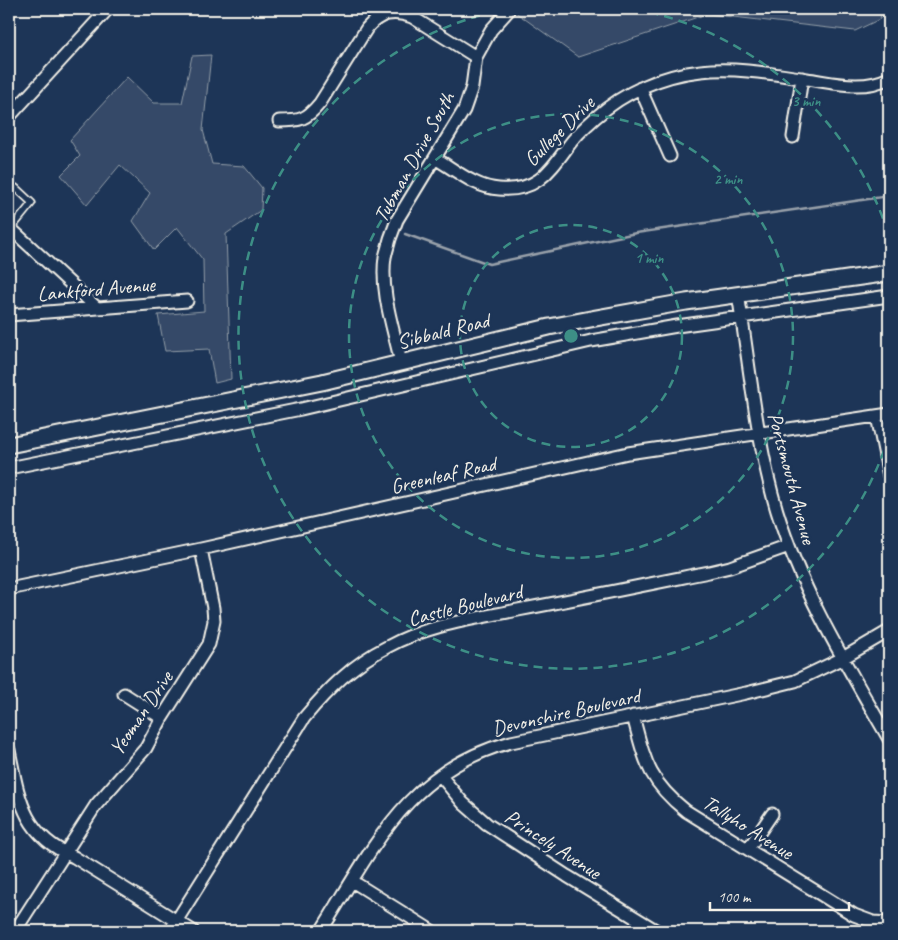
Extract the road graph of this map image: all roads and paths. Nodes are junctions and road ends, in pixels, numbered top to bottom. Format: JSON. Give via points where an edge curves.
{"nodes":[{"id":1,"x":108,"y":9,"type":"edge"},
{"id":2,"x":508,"y":12,"type":"dead end"},
{"id":3,"x":476,"y":57,"type":"junction"},
{"id":4,"x":802,"y":78,"type":"junction"},
{"id":5,"x":889,"y":79,"type":"edge"},
{"id":6,"x":640,"y":88,"type":"junction"},
{"id":7,"x":9,"y":117,"type":"edge"},
{"id":8,"x":279,"y":121,"type":"dead end"},
{"id":9,"x":793,"y":138,"type":"dead end"},
{"id":10,"x":670,"y":156,"type":"dead end"},
{"id":11,"x":435,"y":158,"type":"junction"},
{"id":12,"x":9,"y":194,"type":"edge"},
{"id":13,"x":10,"y":228,"type":"edge"},
{"id":14,"x":889,"y":273,"type":"edge"},
{"id":15,"x":738,"y":294,"type":"junction"},
{"id":16,"x":889,"y":296,"type":"edge"},
{"id":17,"x":187,"y":301,"type":"dead end"},
{"id":18,"x":97,"y":308,"type":"junction"},
{"id":19,"x":9,"y":315,"type":"edge"},
{"id":20,"x":742,"y":317,"type":"junction"},
{"id":21,"x":401,"y":364,"type":"junction"},
{"id":22,"x":889,"y":414,"type":"edge"},
{"id":23,"x":877,"y":416,"type":"junction"},
{"id":24,"x":758,"y":433,"type":"junction"},
{"id":25,"x":9,"y":445,"type":"edge"},
{"id":26,"x":9,"y":468,"type":"edge"},
{"id":27,"x":889,"y":476,"type":"edge"},
{"id":28,"x":789,"y":546,"type":"junction"},
{"id":29,"x":201,"y":549,"type":"junction"},
{"id":30,"x":9,"y":589,"type":"edge"},
{"id":31,"x":889,"y":631,"type":"edge"},
{"id":32,"x":843,"y":658,"type":"junction"},
{"id":33,"x":124,"y":694,"type":"dead end"},
{"id":34,"x":633,"y":716,"type":"junction"},
{"id":35,"x":162,"y":718,"type":"junction"},
{"id":36,"x":889,"y":739,"type":"edge"},
{"id":37,"x":9,"y":750,"type":"edge"},
{"id":38,"x":440,"y":775,"type":"junction"},
{"id":39,"x":772,"y":814,"type":"dead end"},
{"id":40,"x":748,"y":849,"type":"junction"},
{"id":41,"x":64,"y":853,"type":"junction"},
{"id":42,"x":352,"y":881,"type":"junction"},
{"id":43,"x":176,"y":920,"type":"junction"},
{"id":44,"x":889,"y":923,"type":"edge"},
{"id":45,"x":15,"y":931,"type":"edge"},
{"id":46,"x":170,"y":931,"type":"edge"},
{"id":47,"x":193,"y":931,"type":"edge"},
{"id":48,"x":321,"y":931,"type":"edge"},
{"id":49,"x":432,"y":931,"type":"edge"},
{"id":50,"x":657,"y":931,"type":"edge"}],
"edges":[{"from":1,"to":7,"type":"street"},
{"from":2,"to":3,"type":"street","name":"Tubman Drive South","via":[[491,30]]},
{"from":3,"to":8,"type":"street","via":[[412,17],[388,13],[367,28],[311,114],[299,121]]},
{"from":3,"to":11,"type":"street","name":"Tubman Drive South","via":[[469,99]]},
{"from":4,"to":5,"type":"street","name":"Gullege Drive","via":[[863,85]]},
{"from":4,"to":6,"type":"street","name":"Gullege Drive","via":[[746,71],[701,71],[662,79]]},
{"from":4,"to":9,"type":"street"},
{"from":6,"to":10,"type":"street"},
{"from":6,"to":11,"type":"street","name":"Gullege Drive","via":[[596,117],[569,144],[546,175],[525,187],[512,190],[485,186]]},
{"from":11,"to":21,"type":"street","name":"Tubman Drive South","via":[[397,220],[385,257],[385,292]]},
{"from":12,"to":13,"type":"lane","via":[[16,188],[32,203]]},
{"from":13,"to":18,"type":"street"},
{"from":14,"to":15,"type":"street","name":"Sibbald Road"},
{"from":15,"to":20,"type":"street","name":"Portsmouth Avenue"},
{"from":15,"to":21,"type":"street","name":"Sibbald Road","via":[[586,320]]},
{"from":16,"to":20,"type":"street"},
{"from":17,"to":18,"type":"street","name":"Lankford Avenue"},
{"from":18,"to":19,"type":"street","name":"Lankford Avenue"},
{"from":20,"to":24,"type":"street","name":"Portsmouth Avenue"},
{"from":20,"to":26,"type":"street","via":[[591,341],[301,409]]},
{"from":21,"to":25,"type":"street","name":"Sibbald Road"},
{"from":22,"to":23,"type":"street","name":"Greenleaf Road"},
{"from":23,"to":24,"type":"street","name":"Greenleaf Road"},
{"from":23,"to":27,"type":"street"},
{"from":24,"to":28,"type":"street","name":"Portsmouth Avenue"},
{"from":24,"to":29,"type":"street","name":"Greenleaf Road","via":[[628,452]]},
{"from":28,"to":32,"type":"street","name":"Portsmouth Avenue","via":[[813,604]]},
{"from":28,"to":43,"type":"street","name":"Castle Boulevard","via":[[709,572],[447,625],[386,647],[350,670],[304,718]]},
{"from":29,"to":30,"type":"street","name":"Greenleaf Road"},
{"from":29,"to":35,"type":"street","name":"Yeoman Drive","via":[[213,608],[212,633],[209,644]]},
{"from":31,"to":32,"type":"street","name":"Devonshire Boulevard"},
{"from":32,"to":34,"type":"street","name":"Devonshire Boulevard","via":[[811,675],[779,686]]},
{"from":32,"to":36,"type":"street","name":"Portsmouth Avenue"},
{"from":33,"to":35,"type":"street"},
{"from":34,"to":38,"type":"street","name":"Devonshire Boulevard","via":[[493,747]]},
{"from":34,"to":40,"type":"street","name":"Tallyho Avenue","via":[[643,756],[658,785],[686,811]]},
{"from":35,"to":41,"type":"street","name":"Yeoman Drive","via":[[146,748],[96,805]]},
{"from":37,"to":41,"type":"street","via":[[23,809],[38,832]]},
{"from":38,"to":42,"type":"street","name":"Devonshire Boulevard","via":[[403,806]]},
{"from":38,"to":50,"type":"street","name":"Princely Avenue","via":[[463,803],[487,824]]},
{"from":39,"to":40,"type":"street"},
{"from":40,"to":44,"type":"street","name":"Tallyho Avenue","via":[[854,915],[873,922]]},
{"from":41,"to":43,"type":"street"},
{"from":41,"to":45,"type":"street","name":"Yeoman Drive"},
{"from":42,"to":48,"type":"street","name":"Devonshire Boulevard"},
{"from":42,"to":49,"type":"street"},
{"from":43,"to":46,"type":"street","name":"Castle Boulevard"},
{"from":43,"to":47,"type":"street"}]}
